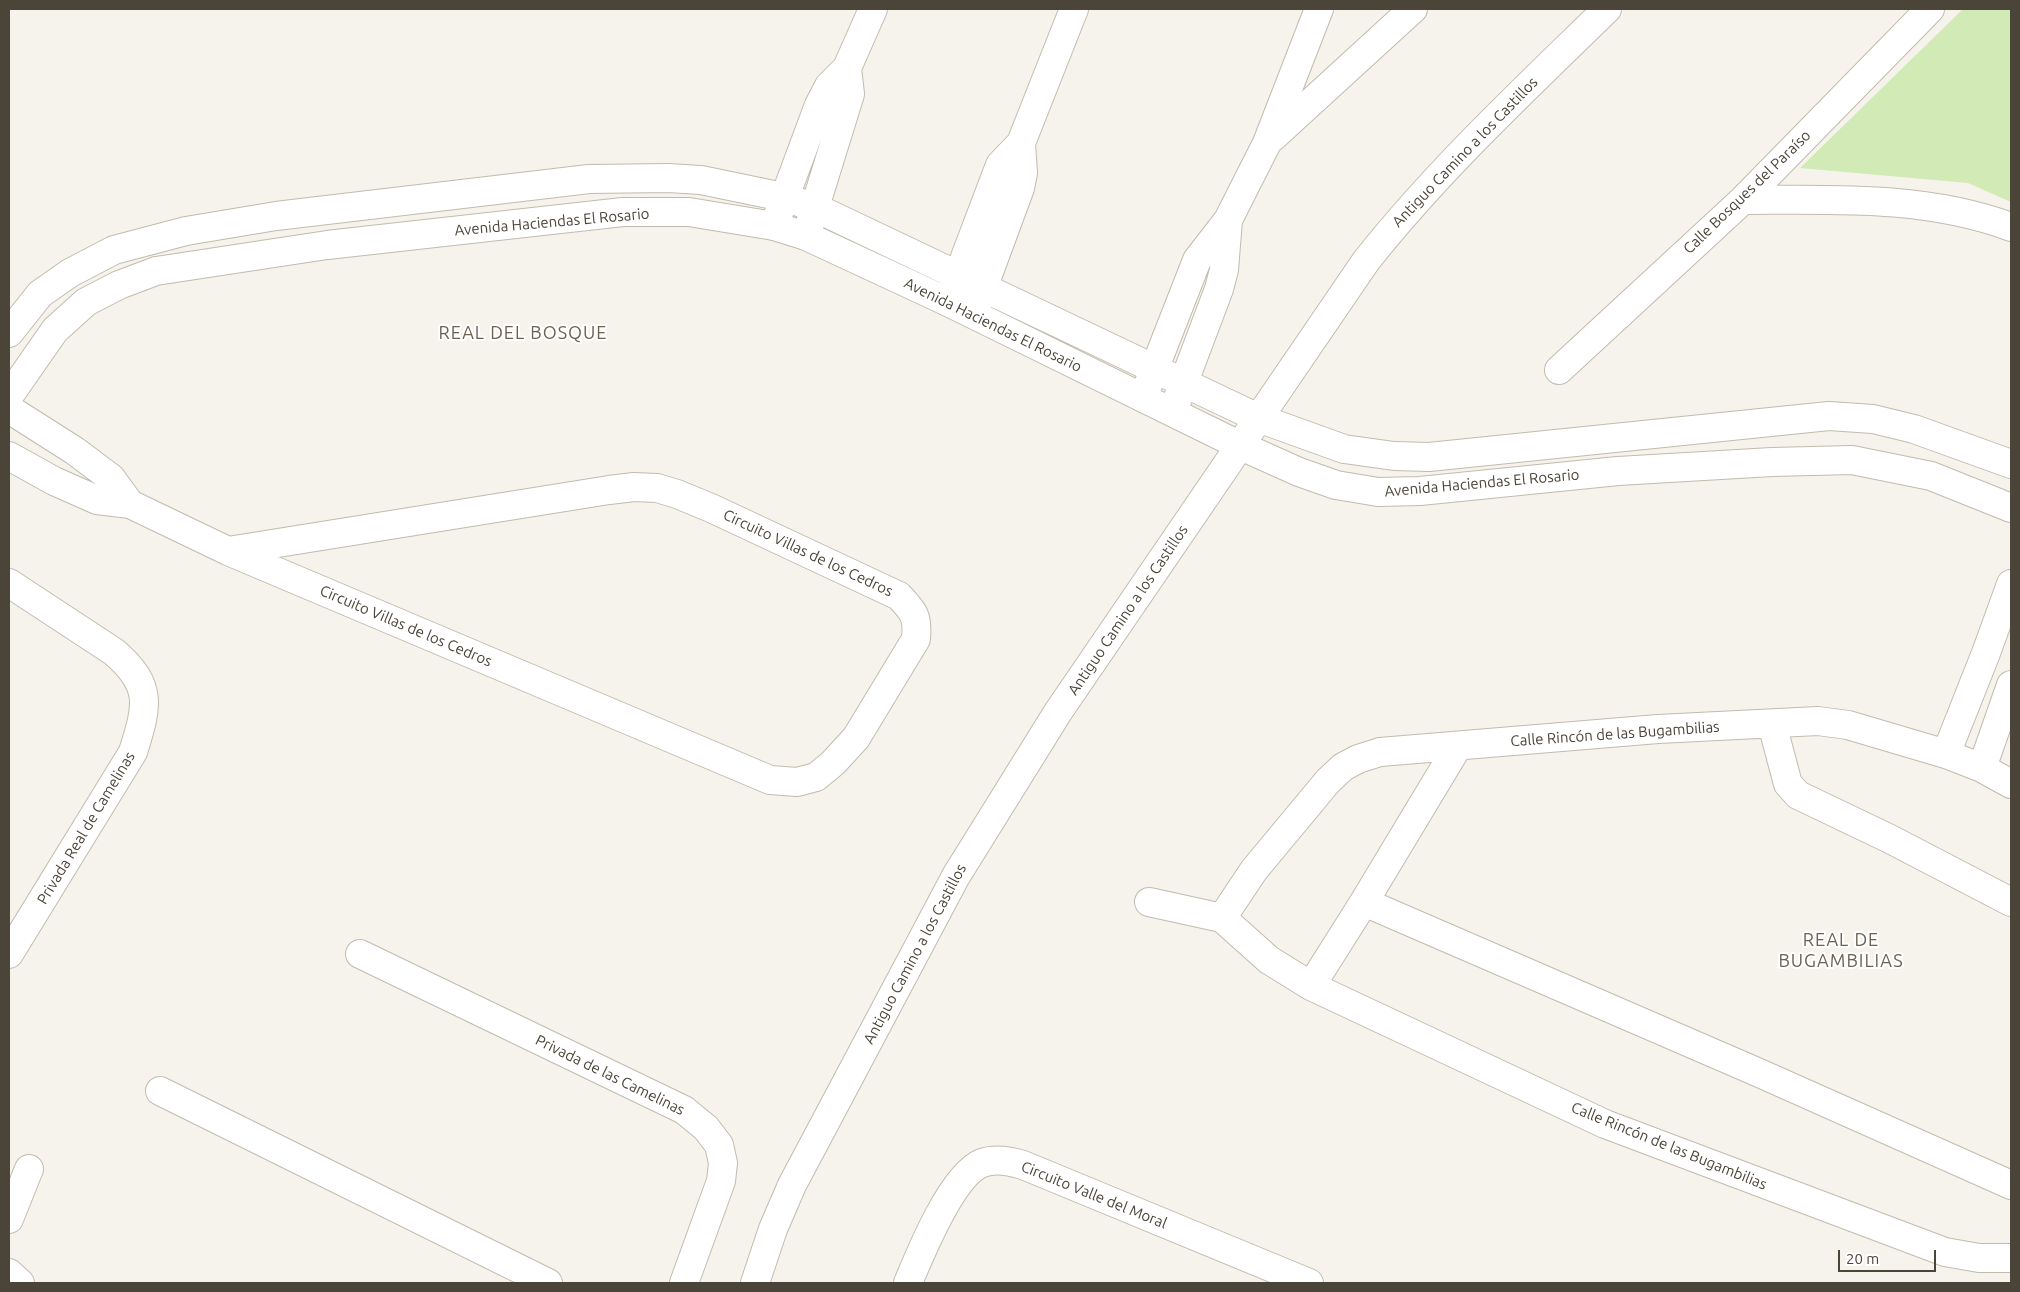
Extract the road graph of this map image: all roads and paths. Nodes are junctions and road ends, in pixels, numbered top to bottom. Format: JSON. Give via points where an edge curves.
{"nodes":[{"id":1,"x":873,"y":9,"type":"edge"},
{"id":2,"x":1074,"y":9,"type":"edge"},
{"id":3,"x":1319,"y":9,"type":"edge"},
{"id":4,"x":1413,"y":9,"type":"edge"},
{"id":5,"x":1607,"y":9,"type":"edge"},
{"id":6,"x":1930,"y":9,"type":"edge"},
{"id":7,"x":847,"y":68,"type":"junction"},
{"id":8,"x":1021,"y":143,"type":"junction"},
{"id":9,"x":1267,"y":143,"type":"junction"},
{"id":10,"x":783,"y":197,"type":"junction"},
{"id":11,"x":1743,"y":200,"type":"junction"},
{"id":12,"x":814,"y":207,"type":"junction"},
{"id":13,"x":1228,"y":220,"type":"junction"},
{"id":14,"x":774,"y":226,"type":"junction"},
{"id":15,"x":2011,"y":227,"type":"edge"},
{"id":16,"x":806,"y":236,"type":"junction"},
{"id":17,"x":958,"y":274,"type":"junction"},
{"id":18,"x":984,"y":287,"type":"junction"},
{"id":19,"x":948,"y":302,"type":"junction"},
{"id":20,"x":974,"y":315,"type":"junction"},
{"id":21,"x":9,"y":332,"type":"edge"},
{"id":22,"x":1154,"y":368,"type":"junction"},
{"id":23,"x":1559,"y":370,"type":"dead end"},
{"id":24,"x":1185,"y":383,"type":"junction"},
{"id":25,"x":9,"y":396,"type":"edge"},
{"id":26,"x":1143,"y":398,"type":"junction"},
{"id":27,"x":9,"y":409,"type":"edge"},
{"id":28,"x":1173,"y":411,"type":"junction"},
{"id":29,"x":1258,"y":418,"type":"junction"},
{"id":30,"x":1240,"y":446,"type":"junction"},
{"id":31,"x":9,"y":456,"type":"edge"},
{"id":32,"x":1440,"y":456,"type":"junction"},
{"id":33,"x":2011,"y":464,"type":"edge"},
{"id":34,"x":1438,"y":490,"type":"junction"},
{"id":35,"x":130,"y":504,"type":"junction"},
{"id":36,"x":2011,"y":508,"type":"edge"},
{"id":37,"x":228,"y":551,"type":"junction"},
{"id":38,"x":9,"y":583,"type":"edge"},
{"id":39,"x":2011,"y":584,"type":"edge"},
{"id":40,"x":2011,"y":686,"type":"edge"},
{"id":41,"x":1772,"y":724,"type":"junction"},
{"id":42,"x":1458,"y":746,"type":"junction"},
{"id":43,"x":1946,"y":754,"type":"junction"},
{"id":44,"x":1982,"y":768,"type":"junction"},
{"id":45,"x":2011,"y":784,"type":"edge"},
{"id":46,"x":1148,"y":902,"type":"dead end"},
{"id":47,"x":1364,"y":902,"type":"junction"},
{"id":48,"x":2011,"y":902,"type":"edge"},
{"id":49,"x":1222,"y":918,"type":"junction"},
{"id":50,"x":9,"y":954,"type":"edge"},
{"id":51,"x":360,"y":954,"type":"dead end"},
{"id":52,"x":1311,"y":986,"type":"junction"},
{"id":53,"x":160,"y":1092,"type":"dead end"},
{"id":54,"x":28,"y":1168,"type":"dead end"},
{"id":55,"x":2011,"y":1185,"type":"edge"},
{"id":56,"x":9,"y":1219,"type":"edge"},
{"id":57,"x":2011,"y":1258,"type":"edge"},
{"id":58,"x":9,"y":1273,"type":"edge"},
{"id":59,"x":20,"y":1283,"type":"edge"},
{"id":60,"x":548,"y":1283,"type":"edge"},
{"id":61,"x":684,"y":1283,"type":"edge"},
{"id":62,"x":755,"y":1283,"type":"edge"},
{"id":63,"x":908,"y":1283,"type":"edge"},
{"id":64,"x":1308,"y":1283,"type":"edge"}],
"edges":[{"from":1,"to":7,"type":"street"},
{"from":2,"to":8,"type":"street"},
{"from":3,"to":9,"type":"street"},
{"from":4,"to":9,"type":"street"},
{"from":5,"to":29,"type":"street","name":"Antiguo Camino a los Castillos","via":[[1468,144],[1400,217]]},
{"from":6,"to":11,"type":"street","name":"Calle Bosques del Paraíso"},
{"from":7,"to":10,"type":"street","via":[[829,86],[819,106]]},
{"from":7,"to":12,"type":"street","via":[[850,94]]},
{"from":8,"to":17,"type":"street","via":[[1000,165]]},
{"from":8,"to":18,"type":"street","via":[[1023,174],[1020,188]]},
{"from":9,"to":13,"type":"street"},
{"from":10,"to":12,"type":"street","name":"Avenida Haciendas El Rosario"},
{"from":10,"to":14,"type":"street"},
{"from":10,"to":21,"type":"street","name":"Avenida Haciendas El Rosario","via":[[700,180],[589,179],[276,216],[186,231],[114,250],[70,273],[40,294]]},
{"from":11,"to":15,"type":"street","via":[[1871,200],[1945,208]]},
{"from":11,"to":23,"type":"street","name":"Calle Bosques del Paraíso"},
{"from":12,"to":16,"type":"street"},
{"from":12,"to":17,"type":"street","name":"Avenida Haciendas El Rosario"},
{"from":13,"to":22,"type":"street","via":[[1197,260]]},
{"from":13,"to":24,"type":"street","via":[[1224,270]]},
{"from":14,"to":16,"type":"street","name":"Avenida Haciendas El Rosario"},
{"from":14,"to":25,"type":"street","name":"Avenida Haciendas El Rosario","via":[[689,212],[623,212],[328,245],[156,271],[86,302],[55,330]]},
{"from":16,"to":19,"type":"street","name":"Avenida Haciendas El Rosario"},
{"from":17,"to":18,"type":"street","name":"Avenida Haciendas El Rosario"},
{"from":17,"to":19,"type":"street"},
{"from":18,"to":20,"type":"street"},
{"from":18,"to":22,"type":"street","name":"Avenida Haciendas El Rosario"},
{"from":19,"to":20,"type":"street","name":"Avenida Haciendas El Rosario"},
{"from":20,"to":26,"type":"street","name":"Avenida Haciendas El Rosario"},
{"from":22,"to":24,"type":"street","name":"Avenida Haciendas El Rosario"},
{"from":22,"to":26,"type":"street"},
{"from":24,"to":28,"type":"street"},
{"from":24,"to":29,"type":"street","name":"Avenida Haciendas El Rosario"},
{"from":26,"to":28,"type":"street","name":"Avenida Haciendas El Rosario"},
{"from":27,"to":35,"type":"street","name":"Circuito Villas de los Cedros","via":[[111,478]]},
{"from":28,"to":30,"type":"street","name":"Avenida Haciendas El Rosario"},
{"from":29,"to":30,"type":"street","name":"Antiguo Camino a los Castillos"},
{"from":29,"to":32,"type":"street","name":"Avenida Haciendas El Rosario","via":[[1344,449],[1394,456]]},
{"from":30,"to":34,"type":"street","name":"Avenida Haciendas El Rosario","via":[[1336,485],[1378,492]]},
{"from":30,"to":62,"type":"street","name":"Antiguo Camino a los Castillos","via":[[1058,712],[956,876],[792,1185]]},
{"from":31,"to":35,"type":"street","name":"Circuito Villas de los Cedros","via":[[97,500]]},
{"from":32,"to":33,"type":"street","name":"Avenida Haciendas El Rosario","via":[[1829,416],[1873,419],[1914,429]]},
{"from":32,"to":34,"type":"street"},
{"from":34,"to":36,"type":"street","name":"Avenida Haciendas El Rosario","via":[[1618,471],[1852,460],[1931,476]]},
{"from":35,"to":37,"type":"street","name":"Circuito Villas de los Cedros"},
{"from":37,"to":37,"type":"street","name":"Circuito Villas de los Cedros","via":[[770,780],[797,782],[816,777],[833,763],[856,738],[916,639],[918,621],[899,596],[711,508],[657,488],[609,490]]},
{"from":38,"to":50,"type":"street","name":"Privada Real de Camelinas","via":[[114,652],[138,677],[145,696],[144,716],[133,752]]},
{"from":39,"to":43,"type":"street"},
{"from":40,"to":44,"type":"street"},
{"from":41,"to":42,"type":"street","name":"Calle Rincón de las Bugambilias","via":[[1658,729]]},
{"from":41,"to":43,"type":"street","name":"Calle Rincón de las Bugambilias","via":[[1818,721],[1848,725]]},
{"from":41,"to":48,"type":"street","via":[[1788,784],[1798,795]]},
{"from":42,"to":47,"type":"street"},
{"from":42,"to":49,"type":"street","name":"Calle Rincón de las Bugambilias","via":[[1380,752],[1343,767],[1254,870]]},
{"from":43,"to":44,"type":"street","name":"Calle Rincón de las Bugambilias"},
{"from":44,"to":45,"type":"street","name":"Calle Rincón de las Bugambilias"},
{"from":46,"to":49,"type":"street"},
{"from":47,"to":52,"type":"street"},
{"from":47,"to":55,"type":"street"},
{"from":49,"to":52,"type":"street","name":"Calle Rincón de las Bugambilias","via":[[1268,960]]},
{"from":51,"to":61,"type":"street","name":"Privada de las Camelinas","via":[[684,1110],[706,1128],[719,1145],[723,1163],[721,1181]]},
{"from":52,"to":57,"type":"street","name":"Calle Rincón de las Bugambilias","via":[[1605,1124],[1945,1252],[1979,1258]]},
{"from":53,"to":60,"type":"street"},
{"from":54,"to":56,"type":"street"},
{"from":58,"to":59,"type":"street"},
{"from":63,"to":64,"type":"street","name":"Circuito Valle del Moral","via":[[923,1247],[959,1183],[972,1169],[992,1160],[1023,1165]]}]}
